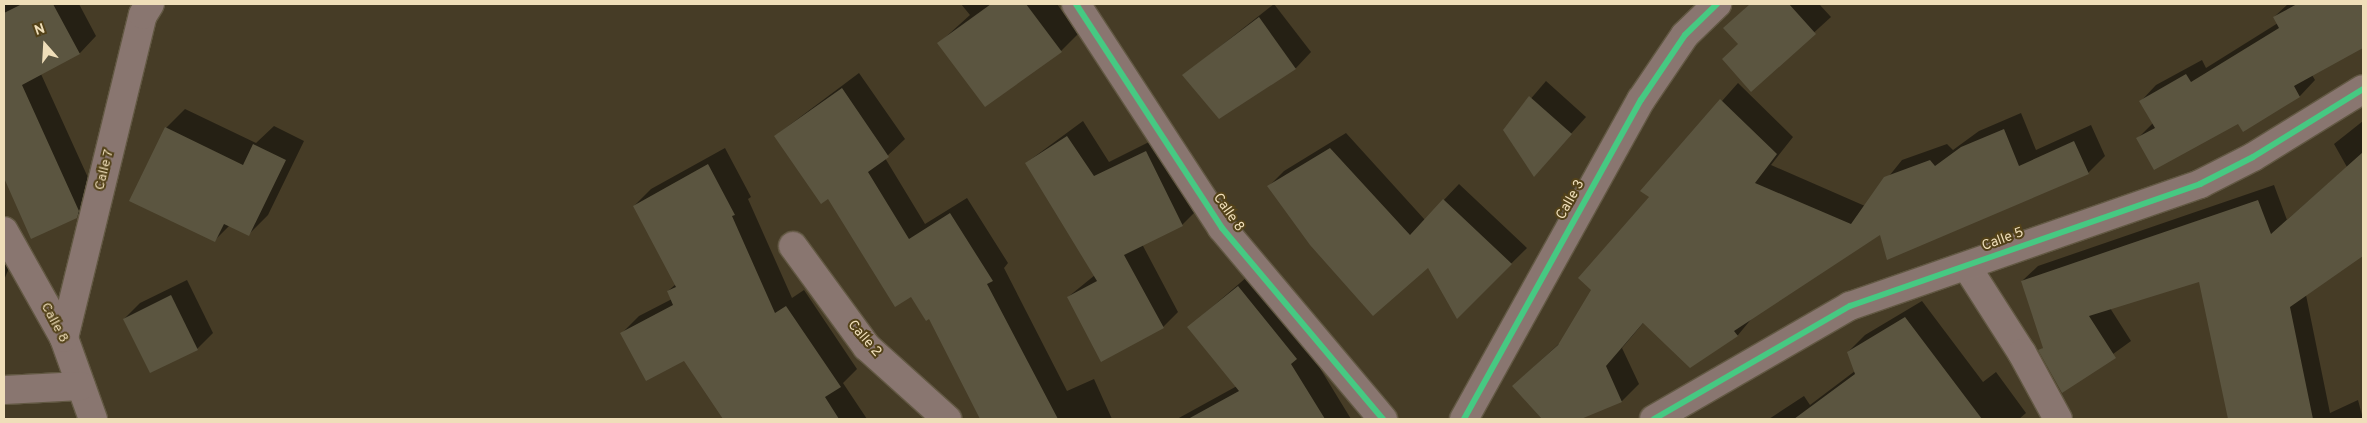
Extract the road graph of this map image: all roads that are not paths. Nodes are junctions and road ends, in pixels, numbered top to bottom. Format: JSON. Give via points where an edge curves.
{"nodes":[{"id":1,"x":150,"y":4,"type":"edge"},
{"id":2,"x":1076,"y":4,"type":"edge"},
{"id":3,"x":1717,"y":4,"type":"edge"},
{"id":4,"x":2363,"y":89,"type":"edge"},
{"id":5,"x":4,"y":232,"type":"edge"},
{"id":6,"x":793,"y":246,"type":"dead end"},
{"id":7,"x":1967,"y":267,"type":"junction"},
{"id":8,"x":64,"y":338,"type":"junction"},
{"id":9,"x":81,"y":386,"type":"junction"},
{"id":10,"x":4,"y":390,"type":"edge"},
{"id":11,"x":93,"y":419,"type":"edge"},
{"id":12,"x":947,"y":419,"type":"edge"},
{"id":13,"x":1383,"y":419,"type":"edge"},
{"id":14,"x":1464,"y":419,"type":"edge"},
{"id":15,"x":1654,"y":419,"type":"edge"},
{"id":16,"x":2058,"y":419,"type":"edge"}],
"edges":[{"from":1,"to":8,"type":"street","name":"Calle 7","via":[[143,16]]},
{"from":2,"to":13,"type":"street","name":"Calle 8","via":[[1222,228]]},
{"from":3,"to":14,"type":"street","name":"Calle 3","via":[[1685,35],[1641,100]]},
{"from":4,"to":7,"type":"street","name":"Calle 5","via":[[2253,157],[2200,184]]},
{"from":5,"to":8,"type":"street","name":"Calle 8"},
{"from":6,"to":12,"type":"street","name":"Calle 2","via":[[867,347]]},
{"from":7,"to":15,"type":"street","name":"Calle 5","via":[[1850,306]]},
{"from":7,"to":16,"type":"street"},
{"from":8,"to":9,"type":"street","name":"Calle 8"},
{"from":9,"to":10,"type":"street"},
{"from":9,"to":11,"type":"street","name":"Calle 8"}]}
